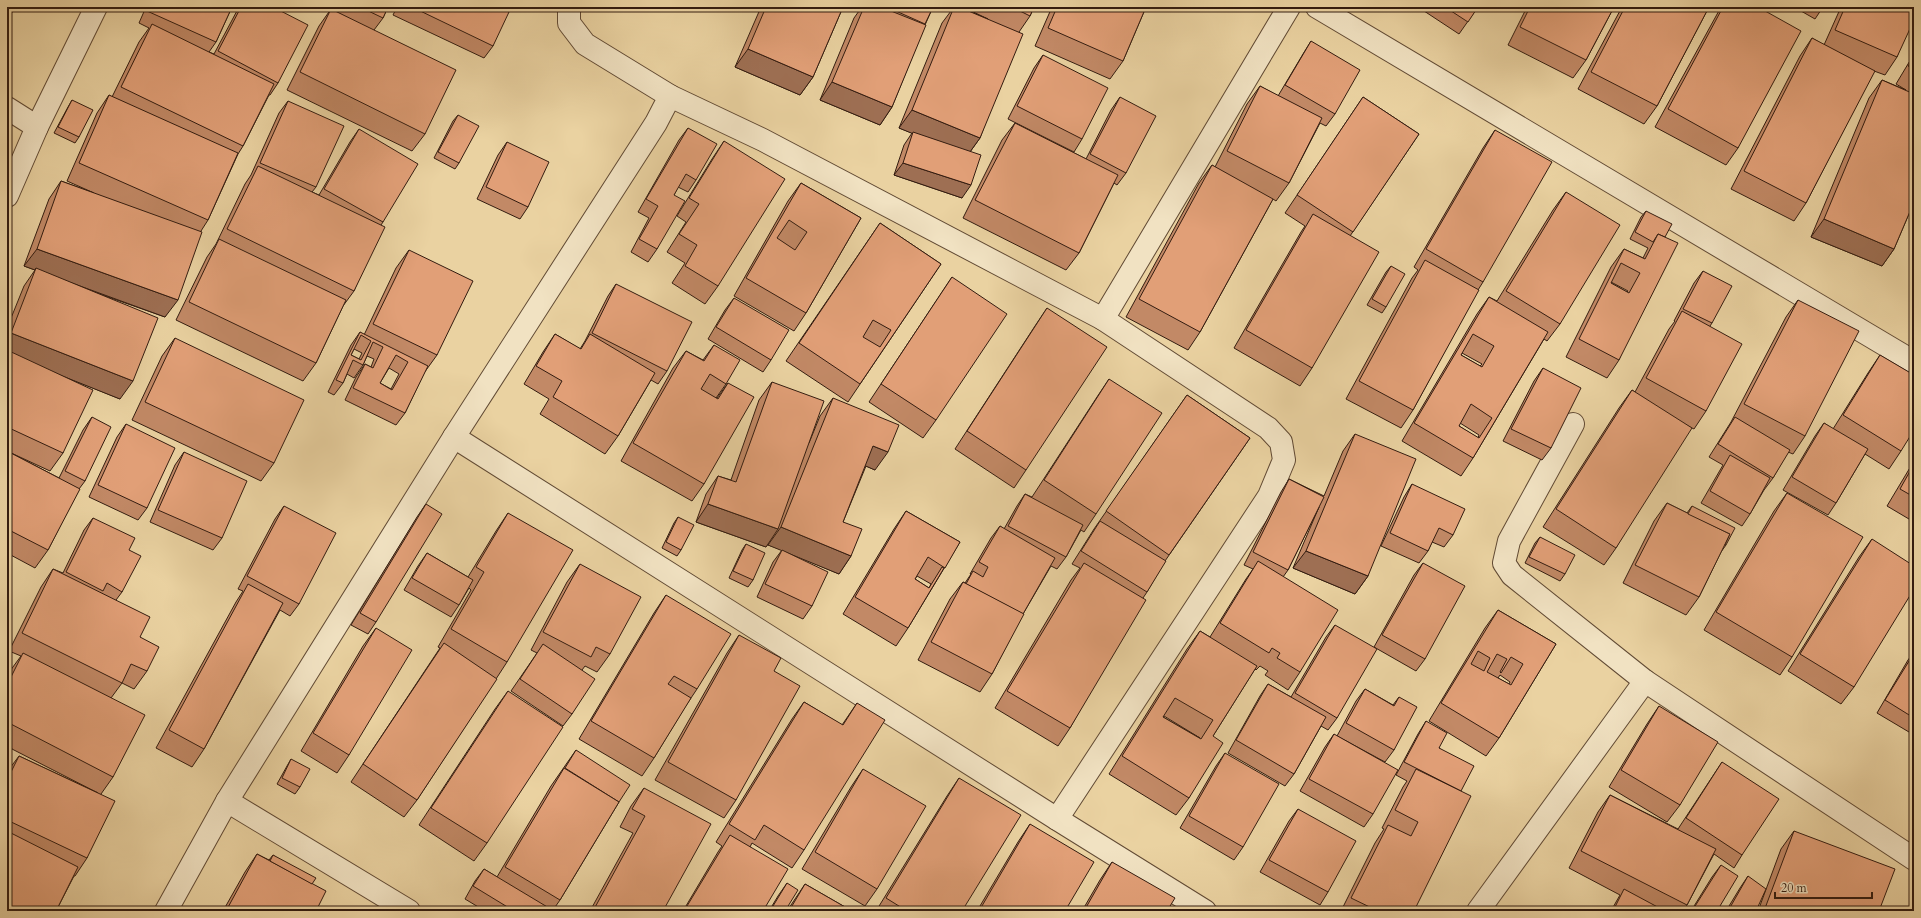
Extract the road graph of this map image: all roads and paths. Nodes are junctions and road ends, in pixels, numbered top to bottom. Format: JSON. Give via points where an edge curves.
{"nodes":[{"id":1,"x":96,"y":7,"type":"edge"},
{"id":2,"x":569,"y":7,"type":"edge"},
{"id":3,"x":1289,"y":7,"type":"edge"},
{"id":4,"x":1317,"y":7,"type":"edge"},
{"id":5,"x":670,"y":96,"type":"junction"},
{"id":6,"x":7,"y":108,"type":"edge"},
{"id":7,"x":37,"y":127,"type":"junction"},
{"id":8,"x":7,"y":196,"type":"edge"},
{"id":9,"x":1103,"y":319,"type":"junction"},
{"id":10,"x":1914,"y":362,"type":"edge"},
{"id":11,"x":1573,"y":424,"type":"dead end"},
{"id":12,"x":454,"y":437,"type":"junction"},
{"id":13,"x":1645,"y":681,"type":"junction"},
{"id":14,"x":227,"y":801,"type":"junction"},
{"id":15,"x":1057,"y":819,"type":"junction"},
{"id":16,"x":1914,"y":859,"type":"edge"},
{"id":17,"x":166,"y":911,"type":"edge"},
{"id":18,"x":409,"y":911,"type":"edge"},
{"id":19,"x":1205,"y":911,"type":"edge"},
{"id":20,"x":1478,"y":911,"type":"edge"}],
"edges":[{"from":1,"to":7,"type":"street"},
{"from":2,"to":5,"type":"street","via":[[569,23],[585,44]]},
{"from":3,"to":9,"type":"street"},
{"from":4,"to":10,"type":"street"},
{"from":5,"to":9,"type":"street","via":[[763,140]]},
{"from":5,"to":12,"type":"street","via":[[656,123]]},
{"from":6,"to":7,"type":"street"},
{"from":7,"to":8,"type":"street"},
{"from":9,"to":15,"type":"street","via":[[1268,428],[1281,442],[1284,460],[1269,496]]},
{"from":11,"to":13,"type":"street","via":[[1509,541],[1504,563],[1512,575]]},
{"from":12,"to":14,"type":"street"},
{"from":12,"to":15,"type":"street"},
{"from":13,"to":16,"type":"street"},
{"from":13,"to":20,"type":"street"},
{"from":14,"to":17,"type":"street"},
{"from":14,"to":18,"type":"street"},
{"from":15,"to":19,"type":"street"}]}
